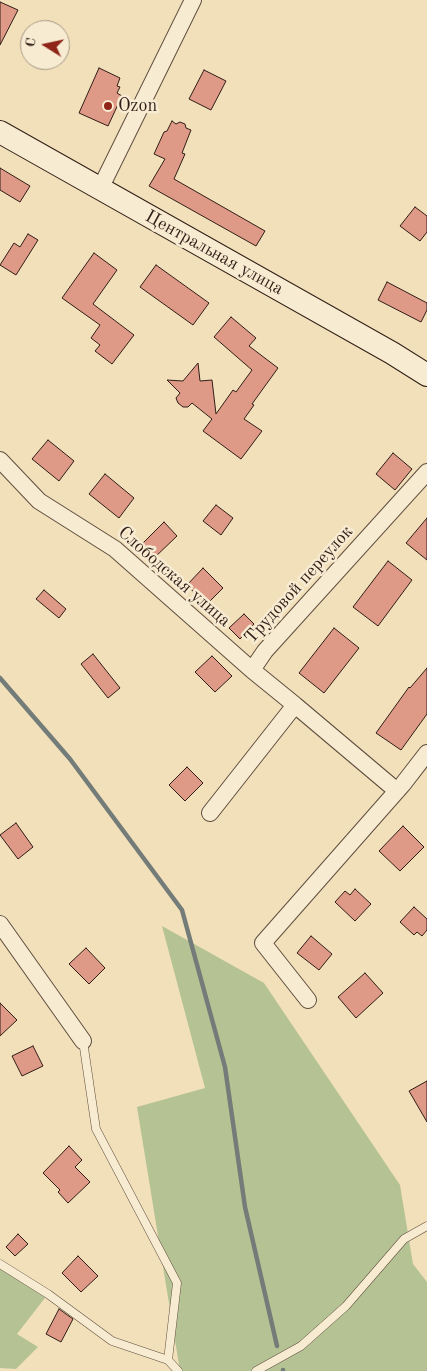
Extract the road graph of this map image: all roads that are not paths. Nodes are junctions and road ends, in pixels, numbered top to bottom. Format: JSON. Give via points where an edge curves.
{"nodes":[{"id":1,"x":193,"y":0,"type":"edge"},
{"id":2,"x":0,"y":132,"type":"edge"},
{"id":3,"x":100,"y":189,"type":"junction"},
{"id":4,"x":427,"y":375,"type":"edge"},
{"id":5,"x":2,"y":468,"type":"edge"},
{"id":6,"x":427,"y":472,"type":"edge"},
{"id":7,"x":252,"y":670,"type":"junction"},
{"id":8,"x":295,"y":705,"type":"junction"},
{"id":9,"x":427,"y":753,"type":"edge"},
{"id":10,"x":398,"y":791,"type":"junction"},
{"id":11,"x":210,"y":813,"type":"dead end"},
{"id":12,"x":0,"y":924,"type":"edge"},
{"id":13,"x":308,"y":1000,"type":"dead end"},
{"id":14,"x":83,"y":1041,"type":"joint"},
{"id":15,"x":427,"y":1226,"type":"edge"},
{"id":16,"x":0,"y":1264,"type":"edge"},
{"id":17,"x":168,"y":1360,"type":"junction"},
{"id":18,"x":178,"y":1371,"type":"edge"},
{"id":19,"x":256,"y":1371,"type":"edge"}],
"edges":[{"from":1,"to":3,"type":"street"},
{"from":2,"to":3,"type":"street","name":"Центральная улица"},
{"from":3,"to":4,"type":"street","name":"Центральная улица"},
{"from":5,"to":7,"type":"street","name":"Слободская улица","via":[[39,501],[115,549]]},
{"from":6,"to":7,"type":"street","name":"Трудовой переулок","via":[[265,651]]},
{"from":7,"to":8,"type":"street","name":"Трудовой переулок"},
{"from":8,"to":10,"type":"street","name":"Трудовой переулок"},
{"from":8,"to":11,"type":"street"},
{"from":9,"to":10,"type":"street"},
{"from":10,"to":13,"type":"street","via":[[263,943]]},
{"from":12,"to":14,"type":"street"},
{"from":14,"to":17,"type":"lane","via":[[96,1129],[177,1282]]},
{"from":15,"to":19,"type":"lane","via":[[404,1239],[346,1306],[301,1346]]},
{"from":16,"to":17,"type":"lane","via":[[112,1341]]},
{"from":17,"to":18,"type":"lane"}]}
